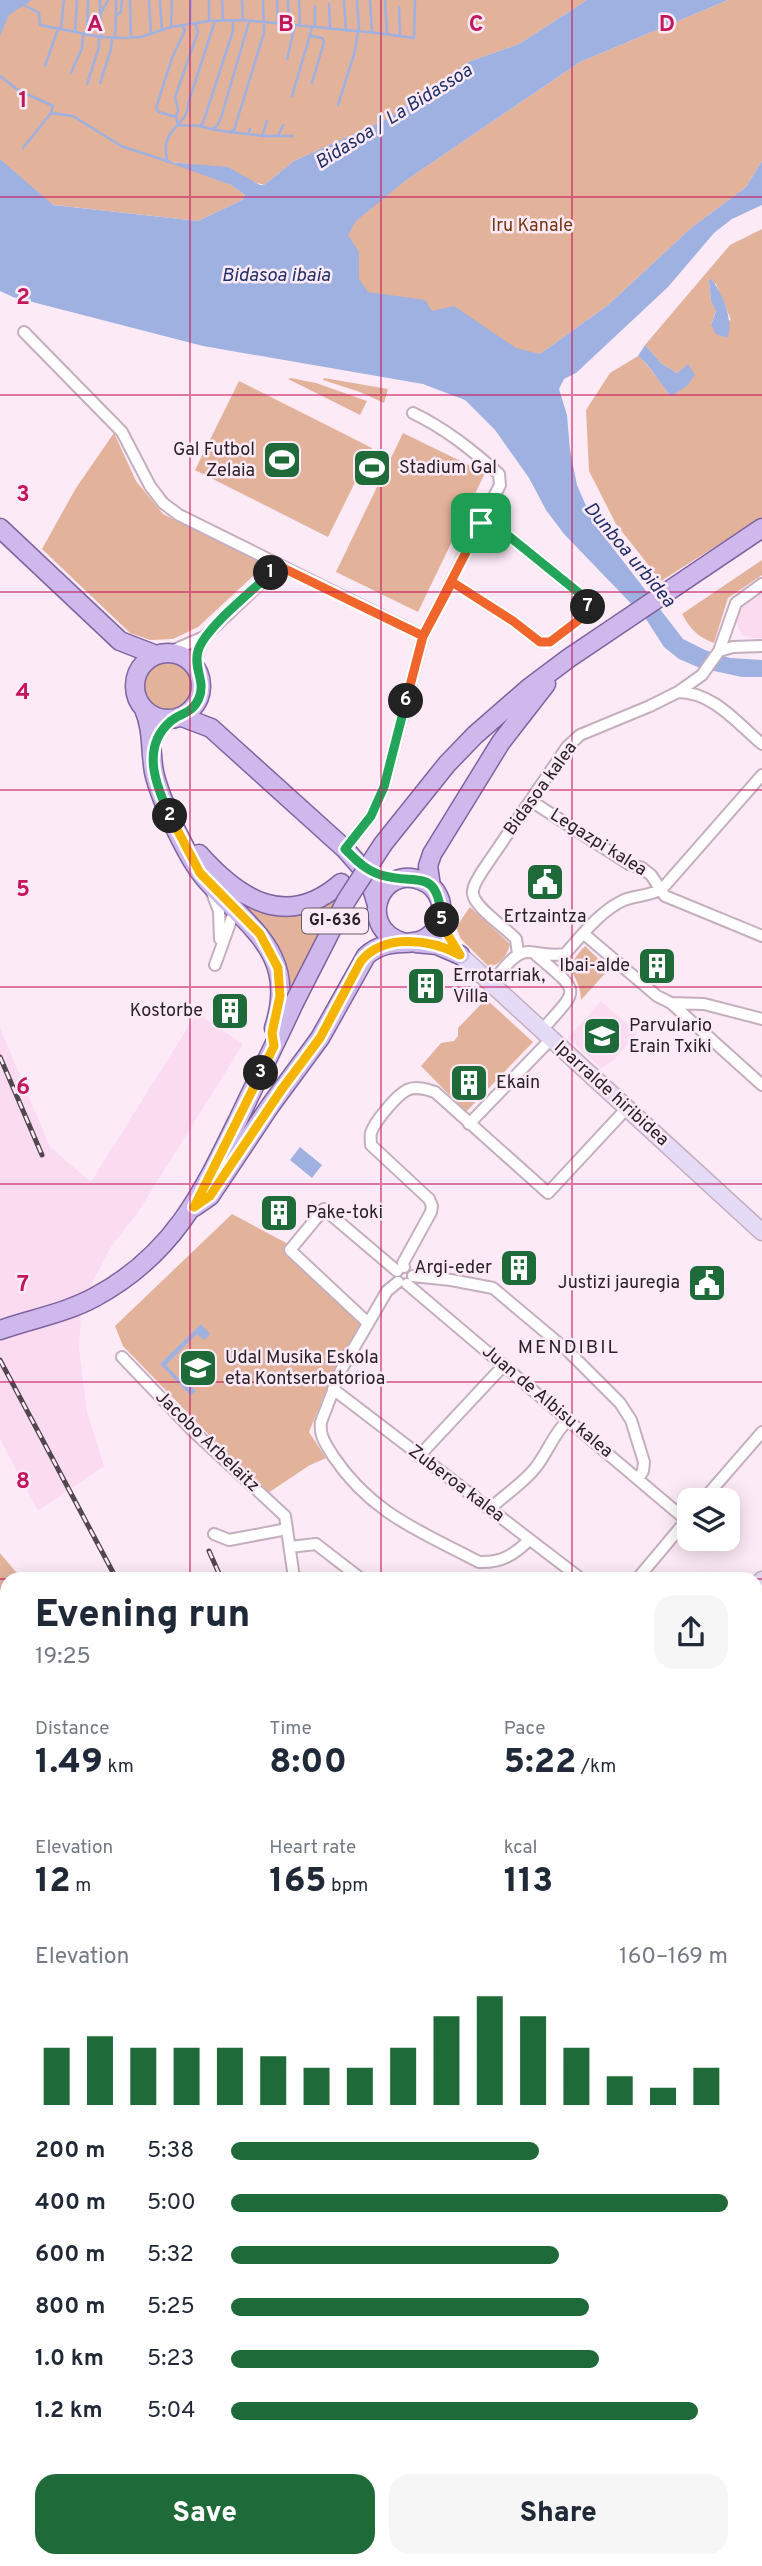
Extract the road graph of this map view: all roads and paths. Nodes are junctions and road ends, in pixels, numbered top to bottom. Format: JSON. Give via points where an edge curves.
{"nodes":[{"id":1,"x":24,"y":332,"type":"dead end"},
{"id":2,"x":413,"y":413,"type":"dead end"},
{"id":3,"x":481,"y":523,"type":"junction"},
{"id":4,"x":0,"y":528,"type":"edge"},
{"id":5,"x":762,"y":528,"type":"edge"},
{"id":6,"x":279,"y":566,"type":"junction"},
{"id":7,"x":452,"y":582,"type":"junction"},
{"id":8,"x":762,"y":584,"type":"edge"},
{"id":9,"x":728,"y":626,"type":"junction"},
{"id":10,"x":423,"y":636,"type":"junction"},
{"id":11,"x":204,"y":637,"type":"junction"},
{"id":12,"x":121,"y":641,"type":"junction"},
{"id":13,"x":762,"y":646,"type":"edge"},
{"id":14,"x":742,"y":647,"type":"junction"},
{"id":15,"x":719,"y":652,"type":"junction"},
{"id":16,"x":162,"y":653,"type":"junction"},
{"id":17,"x":569,"y":658,"type":"junction"},
{"id":18,"x":196,"y":667,"type":"junction"},
{"id":19,"x":704,"y":673,"type":"junction"},
{"id":20,"x":135,"y":678,"type":"junction"},
{"id":21,"x":678,"y":692,"type":"junction"},
{"id":22,"x":708,"y":698,"type":"junction"},
{"id":23,"x":198,"y":701,"type":"junction"},
{"id":24,"x":144,"y":709,"type":"junction"},
{"id":25,"x":178,"y":718,"type":"junction"},
{"id":26,"x":211,"y":728,"type":"junction"},
{"id":27,"x":762,"y":744,"type":"edge"},
{"id":28,"x":153,"y":753,"type":"junction"},
{"id":29,"x":762,"y":775,"type":"edge"},
{"id":30,"x":531,"y":801,"type":"junction"},
{"id":31,"x":178,"y":830,"type":"junction"},
{"id":32,"x":383,"y":844,"type":"junction"},
{"id":33,"x":345,"y":849,"type":"junction"},
{"id":34,"x":363,"y":867,"type":"junction"},
{"id":35,"x":404,"y":878,"type":"junction"},
{"id":36,"x":207,"y":881,"type":"junction"},
{"id":37,"x":431,"y":886,"type":"junction"},
{"id":38,"x":662,"y":890,"type":"junction"},
{"id":39,"x":377,"y":905,"type":"junction"},
{"id":40,"x":234,"y":908,"type":"junction"},
{"id":41,"x":441,"y":918,"type":"junction"},
{"id":42,"x":584,"y":934,"type":"junction"},
{"id":43,"x":762,"y":936,"type":"edge"},
{"id":44,"x":407,"y":943,"type":"junction"},
{"id":45,"x":518,"y":954,"type":"junction"},
{"id":46,"x":535,"y":954,"type":"junction"},
{"id":47,"x":565,"y":954,"type":"junction"},
{"id":48,"x":460,"y":955,"type":"junction"},
{"id":49,"x":564,"y":979,"type":"junction"},
{"id":50,"x":491,"y":984,"type":"junction"},
{"id":51,"x":671,"y":1003,"type":"junction"},
{"id":52,"x":762,"y":1019,"type":"edge"},
{"id":53,"x":546,"y":1035,"type":"junction"},
{"id":54,"x":274,"y":1046,"type":"junction"},
{"id":55,"x":762,"y":1085,"type":"edge"},
{"id":56,"x":627,"y":1108,"type":"junction"},
{"id":57,"x":469,"y":1124,"type":"junction"},
{"id":58,"x":194,"y":1207,"type":"junction"},
{"id":59,"x":762,"y":1232,"type":"edge"},
{"id":60,"x":404,"y":1276,"type":"junction"},
{"id":61,"x":368,"y":1323,"type":"junction"},
{"id":62,"x":0,"y":1330,"type":"edge"},
{"id":63,"x":122,"y":1357,"type":"dead end"},
{"id":64,"x":504,"y":1365,"type":"junction"},
{"id":65,"x":333,"y":1389,"type":"junction"},
{"id":66,"x":568,"y":1420,"type":"junction"},
{"id":67,"x":762,"y":1432,"type":"edge"},
{"id":68,"x":419,"y":1456,"type":"junction"},
{"id":69,"x":638,"y":1479,"type":"junction"},
{"id":70,"x":714,"y":1488,"type":"edge"},
{"id":71,"x":490,"y":1509,"type":"junction"},
{"id":72,"x":677,"y":1509,"type":"edge"},
{"id":73,"x":287,"y":1529,"type":"junction"},
{"id":74,"x":677,"y":1531,"type":"edge"},
{"id":75,"x":214,"y":1534,"type":"dead end"},
{"id":76,"x":529,"y":1540,"type":"junction"},
{"id":77,"x":290,"y":1547,"type":"junction"},
{"id":78,"x":293,"y":1572,"type":"edge"},
{"id":79,"x":352,"y":1572,"type":"edge"},
{"id":80,"x":572,"y":1572,"type":"edge"},
{"id":81,"x":643,"y":1572,"type":"edge"}],
"edges":[{"from":1,"to":6,"type":"street","via":[[122,432],[163,503]]},
{"from":2,"to":3,"type":"street","via":[[472,449],[499,474],[500,485]]},
{"from":3,"to":7,"type":"street"},
{"from":3,"to":7,"type":"street","via":[[500,529],[584,597],[587,611],[550,642],[540,642]]},
{"from":4,"to":12,"type":"main road"},
{"from":5,"to":17,"type":"main road","number":"GI-636"},
{"from":6,"to":10,"type":"street"},
{"from":6,"to":11,"type":"street"},
{"from":7,"to":10,"type":"street"},
{"from":8,"to":9,"type":"street","name":"Bidasoa kalea","via":[[736,603]]},
{"from":9,"to":14,"type":"street"},
{"from":9,"to":15,"type":"street","name":"Bidasoa kalea"},
{"from":10,"to":33,"type":"street","via":[[384,787],[371,816]]},
{"from":11,"to":16,"type":"street"},
{"from":11,"to":18,"type":"street"},
{"from":12,"to":16,"type":"main road"},
{"from":12,"to":20,"type":"main road"},
{"from":13,"to":14,"type":"street"},
{"from":14,"to":15,"type":"street"},
{"from":15,"to":19,"type":"street","name":"Bidasoa kalea"},
{"from":16,"to":18,"type":"main road","via":[[184,656]]},
{"from":16,"to":20,"type":"main road","via":[[143,664]]},
{"from":17,"to":32,"type":"main road","number":"GI-636","via":[[475,735]]},
{"from":17,"to":37,"type":"main road","via":[[501,742],[432,854],[428,866]]},
{"from":18,"to":23,"type":"main road","via":[[202,683]]},
{"from":19,"to":21,"type":"street","name":"Bidasoa kalea"},
{"from":19,"to":22,"type":"street"},
{"from":20,"to":24,"type":"main road","via":[[136,694]]},
{"from":21,"to":22,"type":"street"},
{"from":21,"to":30,"type":"street","name":"Bidasoa kalea","via":[[580,735]]},
{"from":22,"to":27,"type":"street"},
{"from":23,"to":25,"type":"main road"},
{"from":23,"to":26,"type":"main road"},
{"from":24,"to":25,"type":"main road","via":[[158,718]]},
{"from":24,"to":28,"type":"main road"},
{"from":25,"to":26,"type":"main road"},
{"from":25,"to":28,"type":"main road","via":[[160,734]]},
{"from":26,"to":33,"type":"main road"},
{"from":28,"to":31,"type":"main road","via":[[156,780]]},
{"from":29,"to":38,"type":"street"},
{"from":30,"to":38,"type":"street","name":"Legazpi kalea","via":[[642,868]]},
{"from":30,"to":45,"type":"street","name":"Bidasoa kalea","via":[[481,873],[473,894],[516,939]]},
{"from":31,"to":32,"type":"main road","bridge":true,"via":[[231,886],[265,904],[292,907],[311,903],[341,883]]},
{"from":31,"to":36,"type":"main road"},
{"from":31,"to":40,"type":"street","via":[[229,892]]},
{"from":32,"to":54,"type":"main road","number":"GI-636","bridge":true,"via":[[346,901]]},
{"from":33,"to":34,"type":"main road"},
{"from":34,"to":35,"type":"main road"},
{"from":34,"to":39,"type":"main road"},
{"from":35,"to":37,"type":"main road"},
{"from":35,"to":39,"type":"main road","via":[[389,884]]},
{"from":36,"to":40,"type":"main road"},
{"from":36,"to":40,"type":"street","via":[[222,929],[215,965]]},
{"from":37,"to":41,"type":"main road","via":[[440,901]]},
{"from":38,"to":42,"type":"street","via":[[622,901]]},
{"from":38,"to":43,"type":"street","name":"Legazpi kalea","via":[[665,896]]},
{"from":39,"to":44,"type":"main road","via":[[382,929]]},
{"from":40,"to":54,"type":"main road","via":[[260,934],[278,968]]},
{"from":41,"to":44,"type":"main road","via":[[434,932]]},
{"from":41,"to":48,"type":"main road","name":"Iparralde hiribidea"},
{"from":42,"to":47,"type":"street"},
{"from":42,"to":51,"type":"street"},
{"from":44,"to":48,"type":"main road","name":"Iparralde hiribidea","via":[[437,946]]},
{"from":44,"to":58,"type":"main road","via":[[376,948],[361,961],[320,1038],[210,1196]]},
{"from":45,"to":46,"type":"street"},
{"from":45,"to":50,"type":"street"},
{"from":46,"to":47,"type":"street"},
{"from":46,"to":49,"type":"street"},
{"from":47,"to":49,"type":"street"},
{"from":48,"to":50,"type":"main road","name":"Iparralde hiribidea"},
{"from":49,"to":53,"type":"street","via":[[571,997]]},
{"from":50,"to":53,"type":"main road","name":"Iparralde hiribidea"},
{"from":51,"to":52,"type":"street","via":[[704,1003]]},
{"from":51,"to":55,"type":"street"},
{"from":53,"to":56,"type":"main road","name":"Iparralde hiribidea"},
{"from":53,"to":57,"type":"street"},
{"from":54,"to":58,"type":"main road","number":"GI-636"},
{"from":56,"to":57,"type":"street","via":[[548,1193]]},
{"from":56,"to":59,"type":"main road","name":"Iparralde hiribidea"},
{"from":57,"to":60,"type":"street","via":[[435,1092],[409,1089],[397,1097],[370,1135],[377,1152],[432,1206],[403,1263]]},
{"from":58,"to":62,"type":"main road","number":"GI-636","via":[[124,1279],[93,1298]]},
{"from":60,"to":61,"type":"street","via":[[387,1291]]},
{"from":60,"to":61,"type":"street","name":"Juan de Albisu kalea","via":[[324,1209],[290,1250]]},
{"from":60,"to":64,"type":"street","name":"Juan de Albisu kalea"},
{"from":60,"to":69,"type":"street","via":[[493,1288],[568,1351],[631,1420],[644,1462]]},
{"from":61,"to":65,"type":"street"},
{"from":63,"to":73,"type":"street","name":"Jacobo Arbelaitz","via":[[285,1516]]},
{"from":64,"to":66,"type":"street","name":"Juan de Albisu kalea"},
{"from":64,"to":68,"type":"street"},
{"from":65,"to":68,"type":"street","name":"Zuberoa kalea"},
{"from":65,"to":76,"type":"street","via":[[321,1436],[342,1469],[386,1513],[479,1562],[506,1558]]},
{"from":66,"to":69,"type":"street","name":"Juan de Albisu kalea"},
{"from":66,"to":71,"type":"street","via":[[530,1475]]},
{"from":67,"to":70,"type":"street"},
{"from":68,"to":71,"type":"street","name":"Zuberoa kalea"},
{"from":69,"to":72,"type":"street","name":"Juan de Albisu kalea"},
{"from":71,"to":76,"type":"street","name":"Zuberoa kalea"},
{"from":73,"to":75,"type":"street","via":[[229,1540]]},
{"from":73,"to":77,"type":"street","name":"Jacobo Arbelaitz"},
{"from":74,"to":81,"type":"street"},
{"from":76,"to":80,"type":"street","name":"Zuberoa kalea"},
{"from":77,"to":78,"type":"street","name":"Jacobo Arbelaitz"},
{"from":77,"to":79,"type":"street","via":[[316,1544]]}]}
